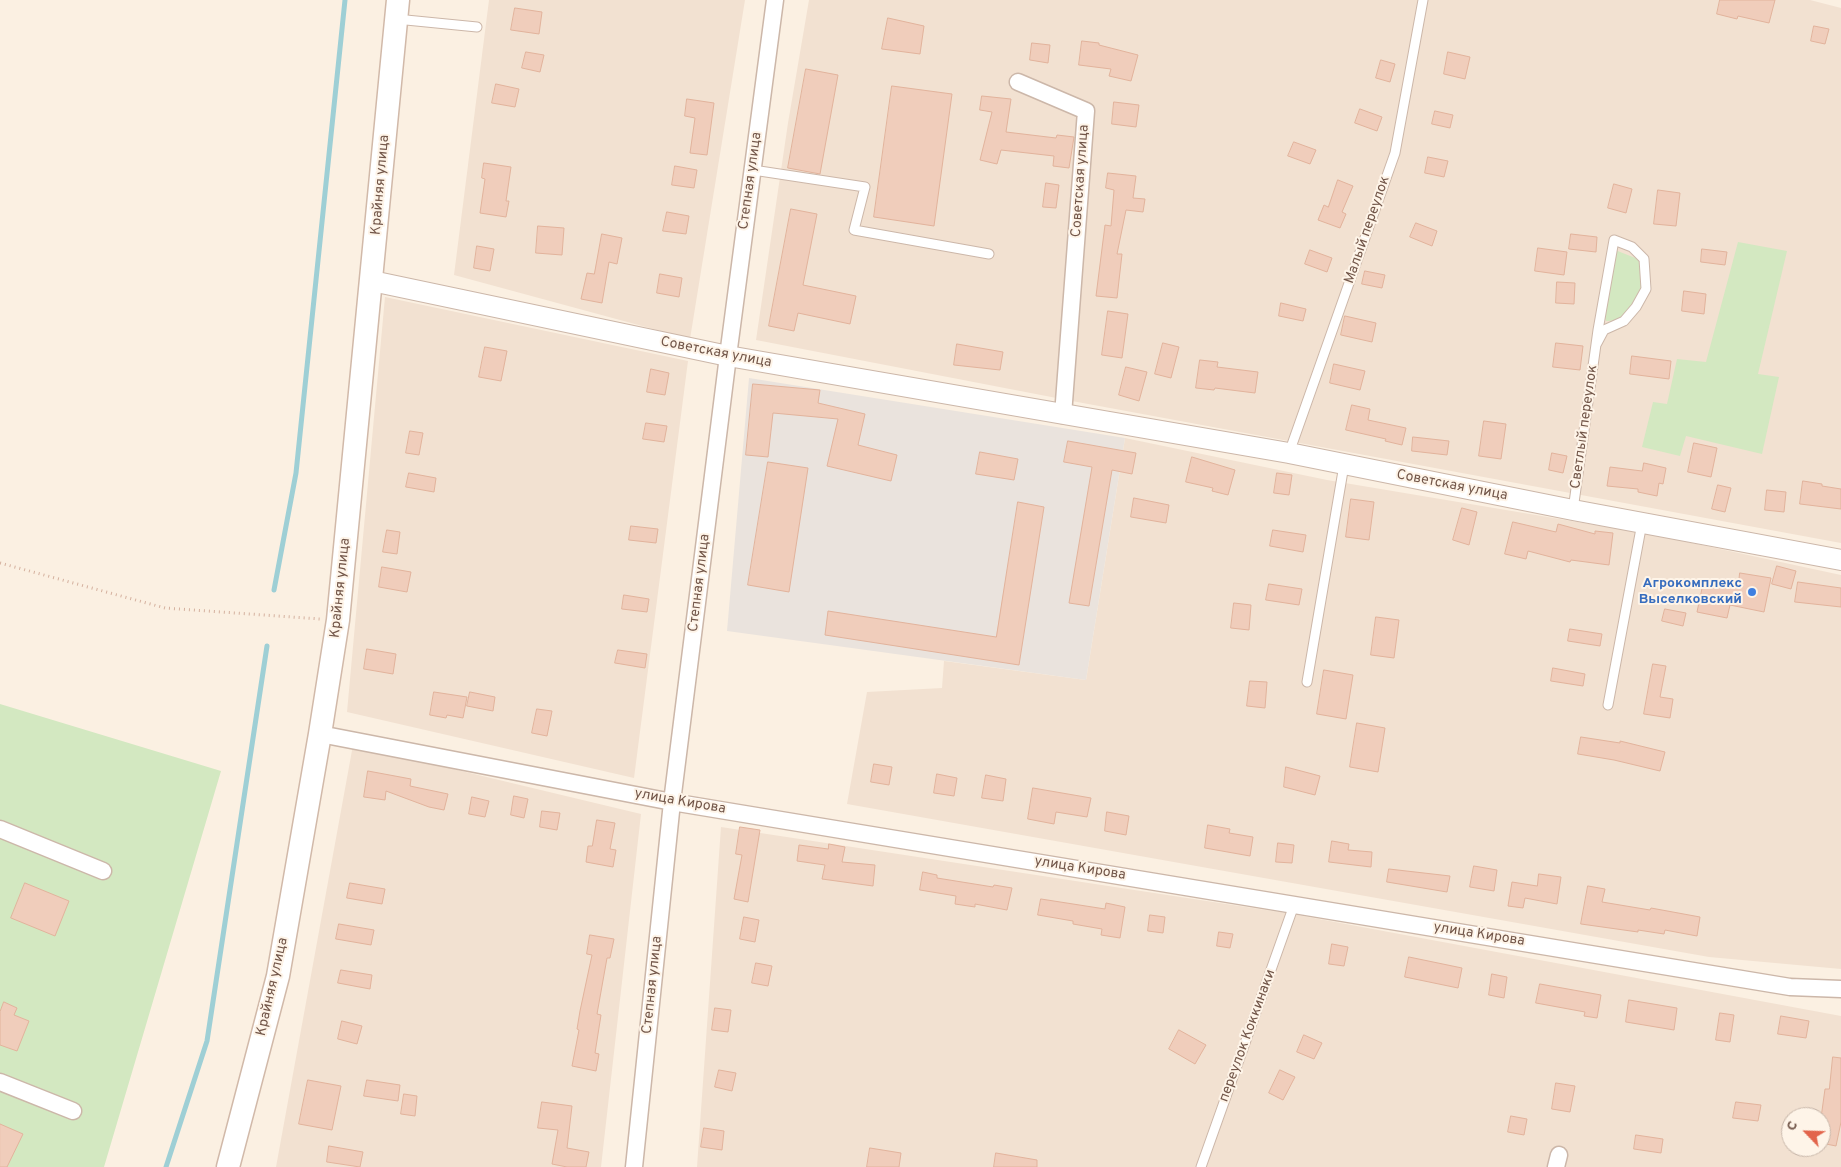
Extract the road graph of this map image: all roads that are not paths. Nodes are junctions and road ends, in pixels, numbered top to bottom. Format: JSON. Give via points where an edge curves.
{"nodes":[{"id":1,"x":775,"y":0,"type":"edge"},
{"id":2,"x":1423,"y":0,"type":"edge"},
{"id":3,"x":397,"y":10,"type":"edge"},
{"id":4,"x":477,"y":27,"type":"dead end"},
{"id":5,"x":1018,"y":82,"type":"dead end"},
{"id":6,"x":753,"y":170,"type":"junction"},
{"id":7,"x":989,"y":254,"type":"dead end"},
{"id":8,"x":372,"y":281,"type":"junction"},
{"id":9,"x":1596,"y":345,"type":"junction"},
{"id":10,"x":728,"y":356,"type":"junction"},
{"id":11,"x":1063,"y":415,"type":"junction"},
{"id":12,"x":1289,"y":453,"type":"junction"},
{"id":13,"x":1344,"y":465,"type":"junction"},
{"id":14,"x":1574,"y":510,"type":"junction"},
{"id":15,"x":1642,"y":522,"type":"junction"},
{"id":16,"x":1841,"y":560,"type":"edge"},
{"id":17,"x":1307,"y":682,"type":"dead end"},
{"id":18,"x":1608,"y":705,"type":"dead end"},
{"id":19,"x":320,"y":734,"type":"junction"},
{"id":20,"x":672,"y":802,"type":"junction"},
{"id":21,"x":0,"y":829,"type":"edge"},
{"id":22,"x":103,"y":871,"type":"dead end"},
{"id":23,"x":1294,"y":905,"type":"junction"},
{"id":24,"x":1841,"y":989,"type":"edge"},
{"id":25,"x":0,"y":1082,"type":"edge"},
{"id":26,"x":73,"y":1111,"type":"dead end"},
{"id":27,"x":228,"y":1167,"type":"edge"},
{"id":28,"x":634,"y":1167,"type":"edge"},
{"id":29,"x":1201,"y":1167,"type":"edge"}],
"edges":[{"from":1,"to":6,"type":"street","name":"Степная улица"},
{"from":2,"to":12,"type":"lane","name":"Малый переулок","via":[[1395,153]]},
{"from":3,"to":4,"type":"lane"},
{"from":3,"to":8,"type":"main road","name":"Крайняя улица"},
{"from":5,"to":11,"type":"street","name":"Советская улица","via":[[1086,112]]},
{"from":6,"to":7,"type":"lane","via":[[865,187],[854,230]]},
{"from":6,"to":10,"type":"street","name":"Степная улица"},
{"from":8,"to":10,"type":"street","name":"Советская улица"},
{"from":8,"to":19,"type":"main road","name":"Крайняя улица","via":[[338,620]]},
{"from":9,"to":9,"type":"lane","name":"Светлый переулок","via":[[1598,330],[1614,240],[1632,247],[1644,258],[1646,288],[1624,321],[1604,330]]},
{"from":9,"to":14,"type":"lane","name":"Светлый переулок"},
{"from":10,"to":11,"type":"street","name":"Советская улица"},
{"from":10,"to":20,"type":"street","name":"Степная улица"},
{"from":11,"to":12,"type":"street","name":"Советская улица"},
{"from":12,"to":13,"type":"street","name":"Советская улица"},
{"from":13,"to":14,"type":"street","name":"Советская улица"},
{"from":13,"to":17,"type":"lane"},
{"from":14,"to":15,"type":"street","name":"Советская улица"},
{"from":15,"to":16,"type":"street","name":"Советская улица"},
{"from":15,"to":18,"type":"lane"},
{"from":19,"to":20,"type":"street","name":"улица Кирова"},
{"from":19,"to":27,"type":"main road","name":"Крайняя улица","via":[[278,976]]},
{"from":20,"to":23,"type":"street","name":"улица Кирова"},
{"from":20,"to":28,"type":"street","name":"Степная улица"},
{"from":21,"to":22,"type":"street"},
{"from":23,"to":24,"type":"street","name":"улица Кирова","via":[[1790,987]]},
{"from":23,"to":29,"type":"lane","name":"переулок Коккинаки"},
{"from":25,"to":26,"type":"street"}]}
